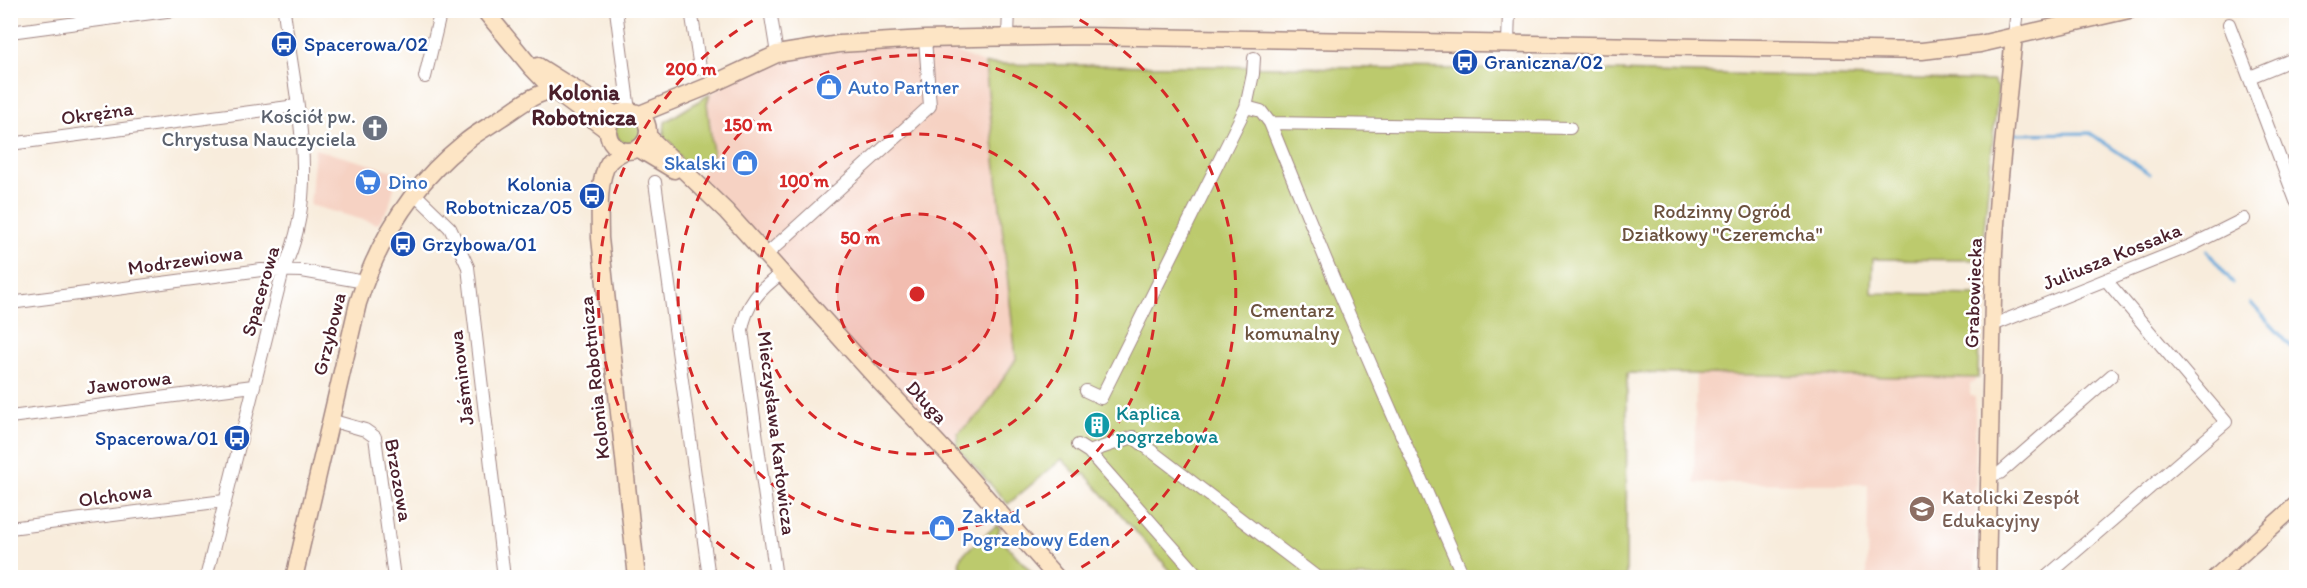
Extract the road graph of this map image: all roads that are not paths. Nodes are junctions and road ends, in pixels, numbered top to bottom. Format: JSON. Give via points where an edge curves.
{"nodes":[{"id":1,"x":174,"y":10,"type":"edge"},
{"id":2,"x":284,"y":10,"type":"edge"},
{"id":3,"x":441,"y":10,"type":"edge"},
{"id":4,"x":484,"y":10,"type":"edge"},
{"id":5,"x":616,"y":10,"type":"edge"},
{"id":6,"x":691,"y":10,"type":"edge"},
{"id":7,"x":770,"y":10,"type":"edge"},
{"id":8,"x":1009,"y":10,"type":"edge"},
{"id":9,"x":1509,"y":10,"type":"edge"},
{"id":10,"x":2017,"y":10,"type":"edge"},
{"id":11,"x":2129,"y":10,"type":"edge"},
{"id":12,"x":2229,"y":24,"type":"dead end"},
{"id":13,"x":10,"y":32,"type":"edge"},
{"id":14,"x":1008,"y":36,"type":"junction"},
{"id":15,"x":2014,"y":36,"type":"junction"},
{"id":16,"x":925,"y":39,"type":"junction"},
{"id":17,"x":1508,"y":44,"type":"junction"},
{"id":18,"x":519,"y":53,"type":"junction"},
{"id":19,"x":777,"y":54,"type":"junction"},
{"id":20,"x":1254,"y":58,"type":"dead end"},
{"id":21,"x":2296,"y":58,"type":"edge"},
{"id":22,"x":700,"y":68,"type":"dead end"},
{"id":23,"x":535,"y":71,"type":"junction"},
{"id":24,"x":425,"y":77,"type":"dead end"},
{"id":25,"x":2250,"y":77,"type":"junction"},
{"id":26,"x":567,"y":94,"type":"junction"},
{"id":27,"x":531,"y":99,"type":"junction"},
{"id":28,"x":296,"y":106,"type":"junction"},
{"id":29,"x":1246,"y":107,"type":"junction"},
{"id":30,"x":1270,"y":123,"type":"junction"},
{"id":31,"x":1570,"y":128,"type":"dead end"},
{"id":32,"x":635,"y":129,"type":"junction"},
{"id":33,"x":474,"y":135,"type":"junction"},
{"id":34,"x":610,"y":136,"type":"junction"},
{"id":35,"x":10,"y":144,"type":"edge"},
{"id":36,"x":604,"y":174,"type":"junction"},
{"id":37,"x":2292,"y":176,"type":"edge"},
{"id":38,"x":655,"y":182,"type":"dead end"},
{"id":39,"x":414,"y":193,"type":"junction"},
{"id":40,"x":2296,"y":201,"type":"edge"},
{"id":41,"x":2244,"y":219,"type":"dead end"},
{"id":42,"x":766,"y":255,"type":"junction"},
{"id":43,"x":283,"y":270,"type":"junction"},
{"id":44,"x":782,"y":273,"type":"junction"},
{"id":45,"x":2106,"y":280,"type":"junction"},
{"id":46,"x":365,"y":282,"type":"junction"},
{"id":47,"x":10,"y":303,"type":"edge"},
{"id":48,"x":1993,"y":325,"type":"junction"},
{"id":49,"x":2112,"y":375,"type":"dead end"},
{"id":50,"x":253,"y":386,"type":"junction"},
{"id":51,"x":1086,"y":391,"type":"dead end"},
{"id":52,"x":10,"y":417,"type":"edge"},
{"id":53,"x":330,"y":420,"type":"junction"},
{"id":54,"x":1078,"y":445,"type":"dead end"},
{"id":55,"x":1089,"y":452,"type":"junction"},
{"id":56,"x":1990,"y":475,"type":"junction"},
{"id":57,"x":224,"y":501,"type":"junction"},
{"id":58,"x":2296,"y":505,"type":"edge"},
{"id":59,"x":10,"y":528,"type":"edge"},
{"id":60,"x":206,"y":578,"type":"edge"},
{"id":61,"x":294,"y":578,"type":"edge"},
{"id":62,"x":394,"y":578,"type":"edge"},
{"id":63,"x":504,"y":578,"type":"edge"},
{"id":64,"x":637,"y":578,"type":"edge"},
{"id":65,"x":709,"y":578,"type":"edge"},
{"id":66,"x":776,"y":578,"type":"edge"},
{"id":67,"x":1057,"y":578,"type":"edge"},
{"id":68,"x":1200,"y":578,"type":"edge"},
{"id":69,"x":1318,"y":578,"type":"edge"},
{"id":70,"x":1464,"y":578,"type":"edge"},
{"id":71,"x":1987,"y":578,"type":"edge"},
{"id":72,"x":2045,"y":578,"type":"edge"},
{"id":73,"x":2215,"y":578,"type":"edge"}],
"edges":[{"from":1,"to":13,"type":"street"},
{"from":2,"to":28,"type":"street","name":"Spacerowa"},
{"from":3,"to":24,"type":"street"},
{"from":4,"to":18,"type":"main road","name":"Długa"},
{"from":5,"to":32,"type":"street"},
{"from":6,"to":22,"type":"street"},
{"from":7,"to":19,"type":"street"},
{"from":8,"to":14,"type":"street"},
{"from":9,"to":17,"type":"street"},
{"from":10,"to":15,"type":"street","name":"Grabowiecka"},
{"from":11,"to":15,"type":"main road"},
{"from":12,"to":25,"type":"street"},
{"from":14,"to":16,"type":"main road"},
{"from":14,"to":17,"type":"main road"},
{"from":15,"to":17,"type":"main road","via":[[1922,51]]},
{"from":15,"to":48,"type":"main road","name":"Grabowiecka","via":[[1998,196]]},
{"from":16,"to":19,"type":"main road","via":[[839,44]]},
{"from":16,"to":42,"type":"street","via":[[930,106]]},
{"from":18,"to":23,"type":"main road","name":"Długa"},
{"from":18,"to":26,"type":"main road","name":"Długa"},
{"from":19,"to":32,"type":"main road","via":[[691,94]]},
{"from":20,"to":29,"type":"street"},
{"from":21,"to":25,"type":"street"},
{"from":23,"to":26,"type":"main road","name":"Długa"},
{"from":23,"to":27,"type":"main road","via":[[536,86]]},
{"from":25,"to":37,"type":"street"},
{"from":26,"to":27,"type":"main road","name":"Grzybowa"},
{"from":26,"to":32,"type":"main road","name":"Długa"},
{"from":26,"to":33,"type":"main road","name":"Grzybowa"},
{"from":26,"to":34,"type":"main road","name":"Długa"},
{"from":27,"to":33,"type":"main road","name":"Grzybowa"},
{"from":28,"to":35,"type":"street","name":"Okrężna"},
{"from":28,"to":43,"type":"street","name":"Spacerowa","via":[[304,188],[292,252]]},
{"from":29,"to":30,"type":"street","via":[[1261,111]]},
{"from":29,"to":51,"type":"street","via":[[1101,398]]},
{"from":30,"to":31,"type":"street"},
{"from":30,"to":70,"type":"street"},
{"from":32,"to":34,"type":"main road","name":"Długa","via":[[616,147]]},
{"from":32,"to":34,"type":"main road","name":"Kolonia Robotnicza","via":[[610,122]]},
{"from":32,"to":36,"type":"main road"},
{"from":32,"to":42,"type":"main road","name":"Długa","via":[[711,195]]},
{"from":33,"to":39,"type":"main road","name":"Grzybowa"},
{"from":34,"to":36,"type":"main road","name":"Kolonia Robotnicza","via":[[602,162]]},
{"from":36,"to":64,"type":"main road","name":"Kolonia Robotnicza","via":[[600,238]]},
{"from":37,"to":40,"type":"street"},
{"from":38,"to":65,"type":"street"},
{"from":39,"to":46,"type":"main road","name":"Grzybowa","via":[[391,226]]},
{"from":39,"to":63,"type":"street","name":"Jaśminowa","via":[[450,228],[468,267]]},
{"from":41,"to":45,"type":"street","name":"Juliusza Kossaka"},
{"from":42,"to":44,"type":"main road","name":"Długa"},
{"from":43,"to":46,"type":"street","name":"Modrzewiowa"},
{"from":43,"to":47,"type":"street","name":"Modrzewiowa"},
{"from":43,"to":50,"type":"street","name":"Spacerowa"},
{"from":44,"to":66,"type":"street","name":"Mieczysława Karłowicza","via":[[752,300],[742,330]]},
{"from":44,"to":67,"type":"main road","name":"Długa"},
{"from":45,"to":48,"type":"street","name":"Juliusza Kossaka"},
{"from":45,"to":72,"type":"street","via":[[2226,422]]},
{"from":46,"to":53,"type":"main road","name":"Grzybowa"},
{"from":48,"to":56,"type":"main road","name":"Grabowiecka"},
{"from":49,"to":56,"type":"street","via":[[2000,473]]},
{"from":50,"to":52,"type":"street","name":"Jaworowa"},
{"from":50,"to":57,"type":"street","name":"Spacerowa"},
{"from":53,"to":61,"type":"main road","name":"Grzybowa"},
{"from":53,"to":62,"type":"street","name":"Brzozowa","via":[[365,430],[375,437]]},
{"from":54,"to":55,"type":"street"},
{"from":55,"to":68,"type":"street"},
{"from":55,"to":69,"type":"street","via":[[1133,437]]},
{"from":56,"to":71,"type":"main road","name":"Grabowiecka"},
{"from":57,"to":59,"type":"street","name":"Olchowa"},
{"from":57,"to":60,"type":"street","name":"Spacerowa"},
{"from":58,"to":73,"type":"main road"}]}
